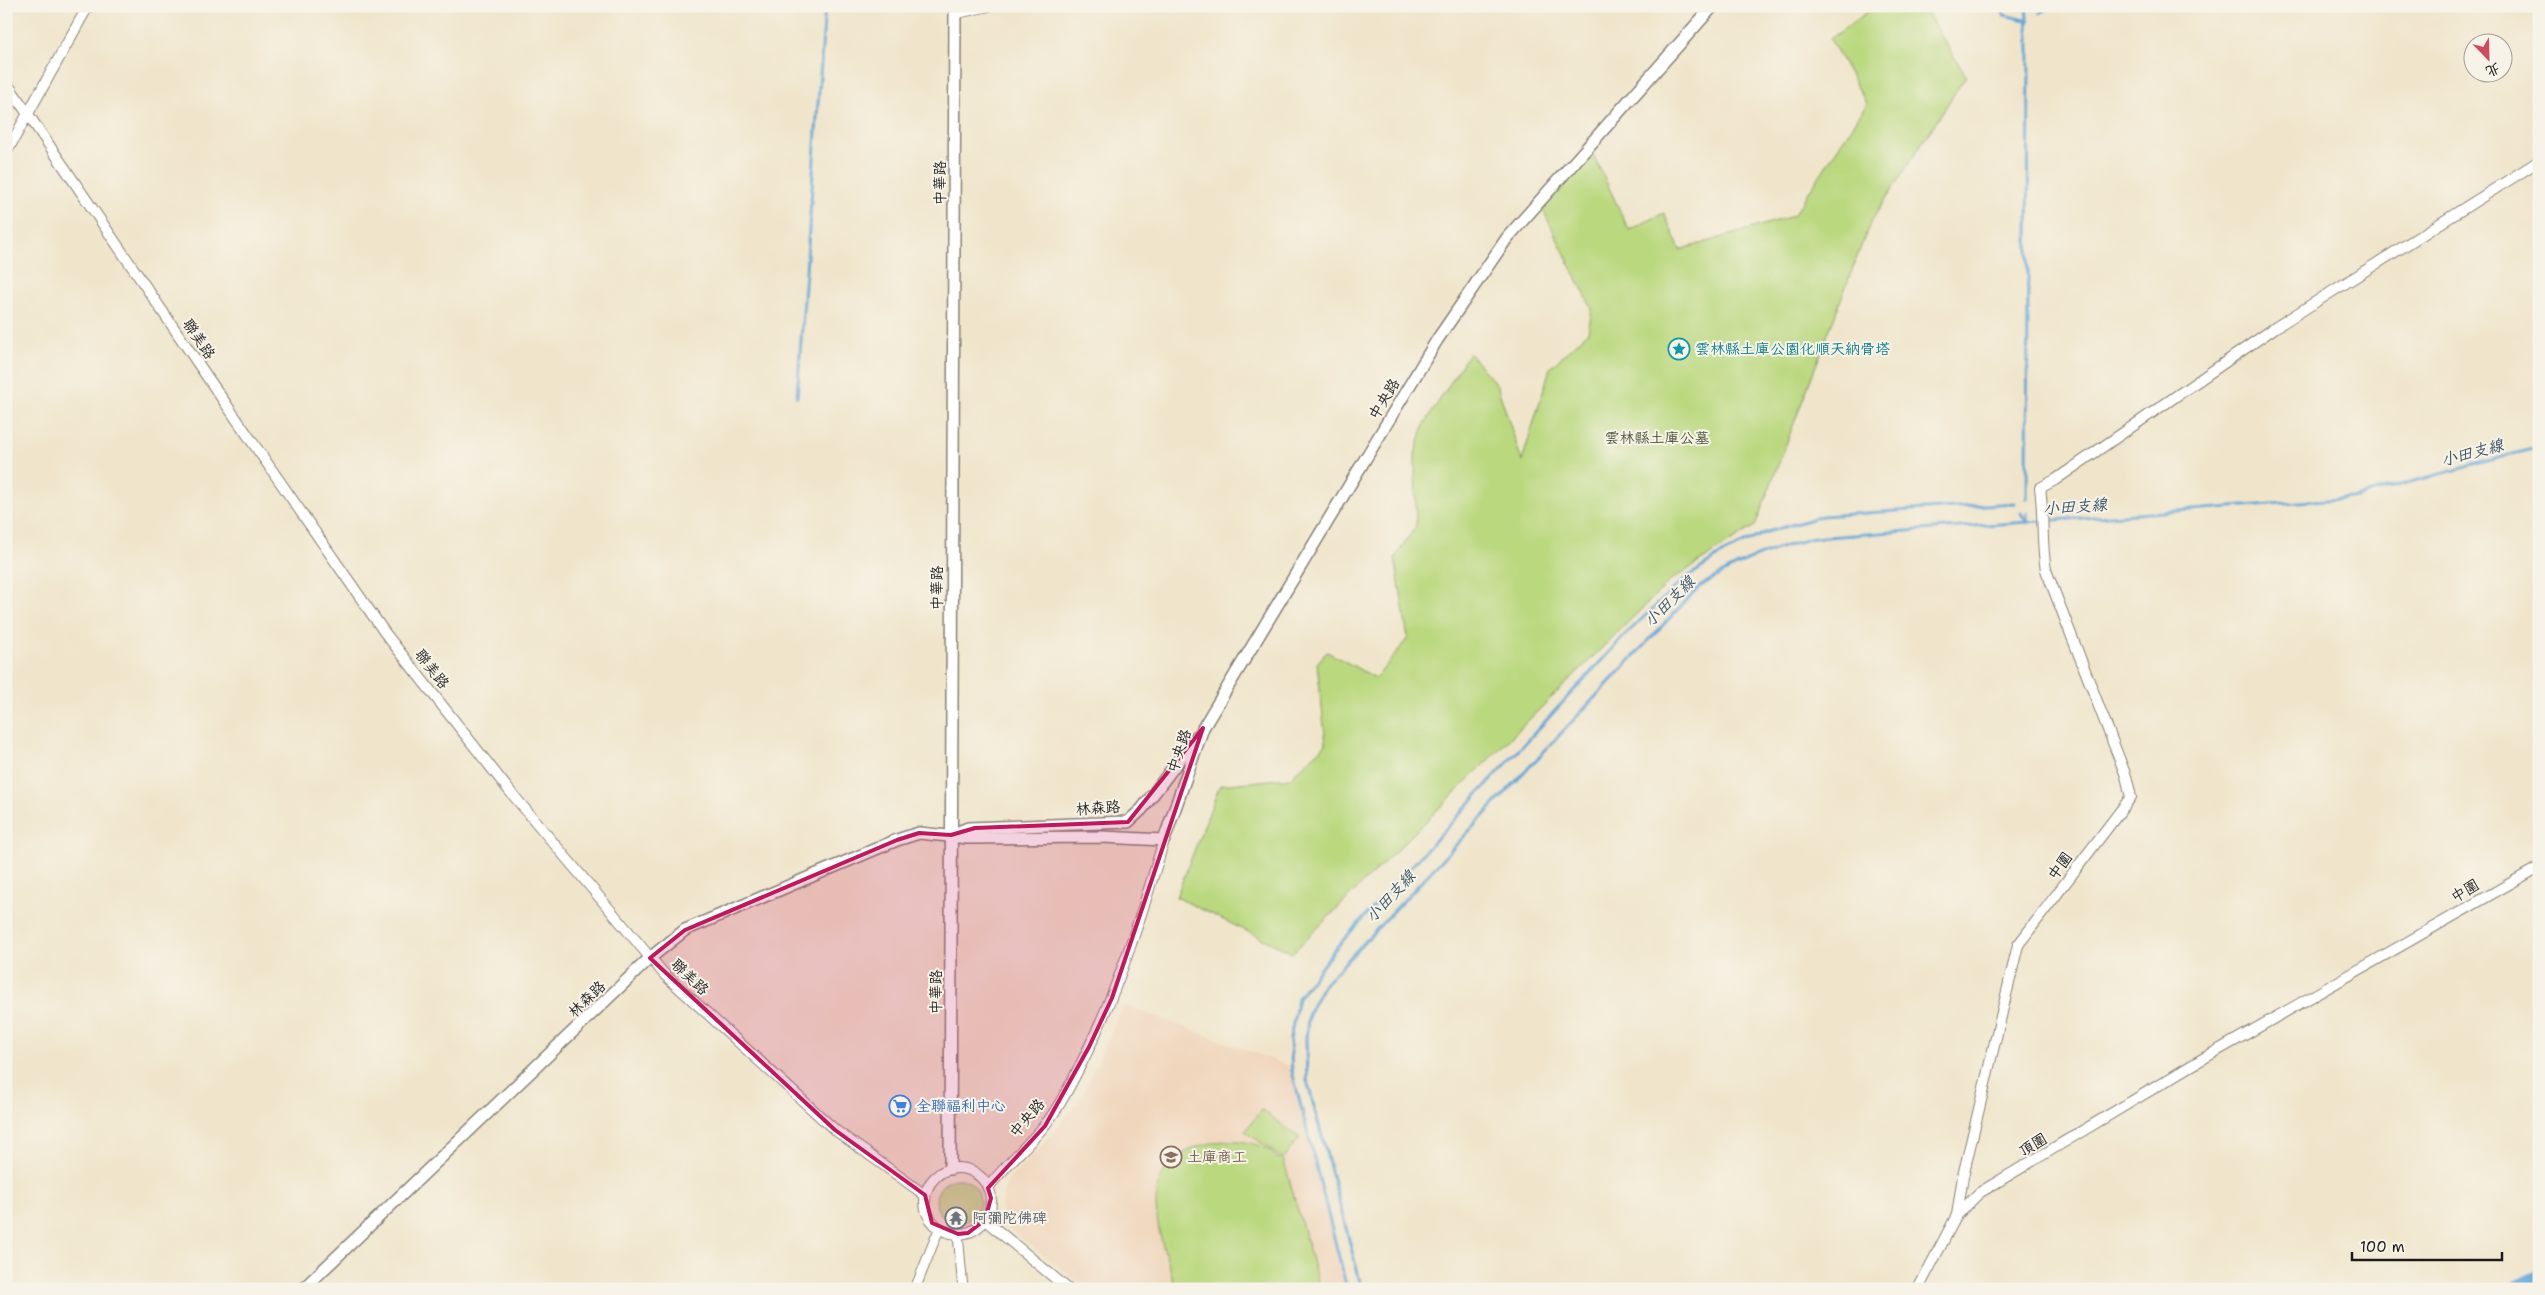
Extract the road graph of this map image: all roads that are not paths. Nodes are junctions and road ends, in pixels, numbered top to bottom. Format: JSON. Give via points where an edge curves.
{"nodes":[{"id":1,"x":88,"y":6,"type":"edge"},
{"id":2,"x":991,"y":6,"type":"edge"},
{"id":3,"x":1713,"y":6,"type":"edge"},
{"id":4,"x":955,"y":10,"type":"edge"},
{"id":5,"x":6,"y":82,"type":"edge"},
{"id":6,"x":28,"y":115,"type":"junction"},
{"id":7,"x":6,"y":153,"type":"edge"},
{"id":8,"x":2539,"y":161,"type":"edge"},
{"id":9,"x":1203,"y":728,"type":"junction"},
{"id":10,"x":951,"y":835,"type":"junction"},
{"id":11,"x":1164,"y":840,"type":"junction"},
{"id":12,"x":2539,"y":866,"type":"edge"},
{"id":13,"x":650,"y":958,"type":"junction"},
{"id":14,"x":2199,"y":1061,"type":"joint"},
{"id":15,"x":950,"y":1169,"type":"junction"},
{"id":16,"x":988,"y":1188,"type":"junction"},
{"id":17,"x":925,"y":1195,"type":"junction"},
{"id":18,"x":1957,"y":1215,"type":"junction"},
{"id":19,"x":986,"y":1220,"type":"junction"},
{"id":20,"x":939,"y":1229,"type":"junction"},
{"id":21,"x":958,"y":1234,"type":"junction"},
{"id":22,"x":963,"y":1284,"type":"edge"},
{"id":23,"x":303,"y":1289,"type":"edge"},
{"id":24,"x":915,"y":1289,"type":"edge"},
{"id":25,"x":968,"y":1289,"type":"edge"},
{"id":26,"x":1068,"y":1289,"type":"edge"},
{"id":27,"x":1918,"y":1289,"type":"edge"}],
"edges":[{"from":1,"to":6,"type":"street"},
{"from":2,"to":4,"type":"street"},
{"from":3,"to":9,"type":"main road","name":"中央路","via":[[1508,238],[1437,340]]},
{"from":4,"to":10,"type":"main road","name":"中華路"},
{"from":5,"to":6,"type":"street","name":"聯美路"},
{"from":6,"to":7,"type":"street"},
{"from":6,"to":13,"type":"street","name":"聯美路","via":[[406,661]]},
{"from":8,"to":18,"type":"street","name":"中圍","via":[[2276,327],[2040,488],[2046,570],[2126,776],[2131,797],[2018,945],[1963,1176]]},
{"from":9,"to":10,"type":"main road","name":"林森路","via":[[1128,822],[968,828]]},
{"from":9,"to":11,"type":"main road","name":"中央路"},
{"from":10,"to":11,"type":"main road","name":"林森路","via":[[968,838]]},
{"from":10,"to":13,"type":"main road","name":"林森路","via":[[919,833],[897,840],[685,930]]},
{"from":10,"to":15,"type":"main road","name":"中華路"},
{"from":11,"to":16,"type":"street","name":"中央路","via":[[1112,998],[1085,1056],[1044,1126],[1006,1164]]},
{"from":12,"to":14,"type":"street","name":"中圍"},
{"from":13,"to":17,"type":"street","name":"聯美路","via":[[664,975],[835,1130]]},
{"from":13,"to":23,"type":"main road","name":"林森路"},
{"from":14,"to":18,"type":"street","name":"頂圍","via":[[1979,1194]]},
{"from":15,"to":16,"type":"street","via":[[962,1168],[972,1172],[982,1178]]},
{"from":15,"to":17,"type":"street","via":[[934,1178]]},
{"from":16,"to":19,"type":"street","via":[[991,1198]]},
{"from":17,"to":20,"type":"street","via":[[927,1214]]},
{"from":18,"to":27,"type":"street","name":"頂圍"},
{"from":19,"to":21,"type":"street","via":[[973,1230]]},
{"from":19,"to":26,"type":"street"},
{"from":20,"to":21,"type":"street"},
{"from":20,"to":24,"type":"street"},
{"from":21,"to":22,"type":"street"},
{"from":22,"to":25,"type":"street"}]}
